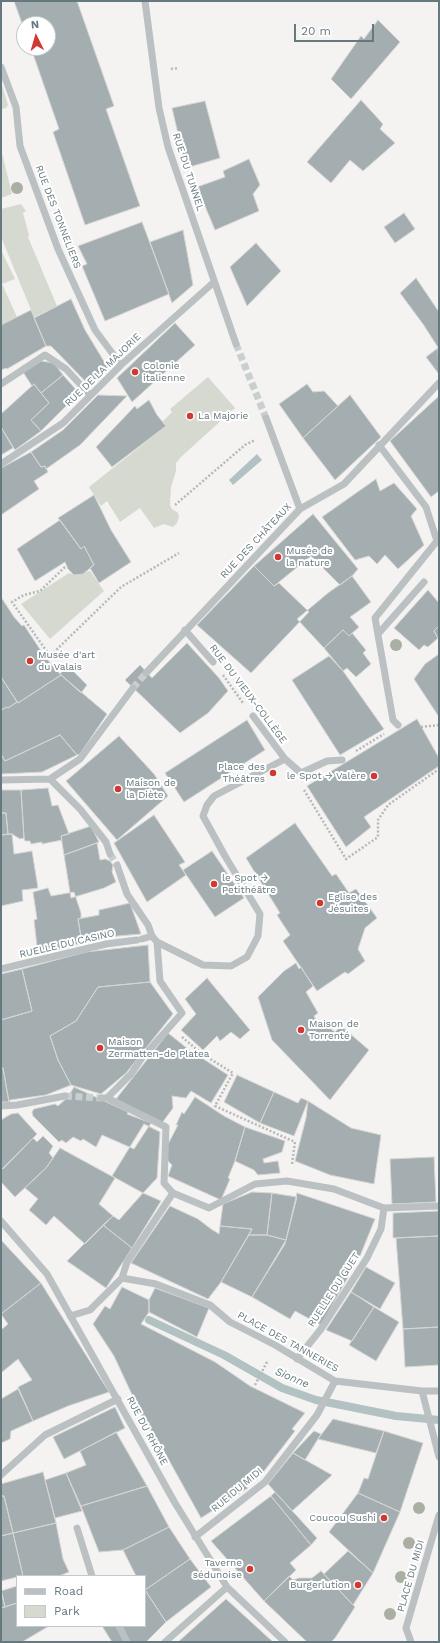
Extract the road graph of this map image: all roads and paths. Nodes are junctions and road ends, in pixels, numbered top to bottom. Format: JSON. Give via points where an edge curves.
{"nodes":[{"id":1,"x":145,"y":1,"type":"edge"},
{"id":2,"x":1,"y":67,"type":"edge"},
{"id":3,"x":214,"y":282,"type":"junction"},
{"id":4,"x":236,"y":344,"type":"tunnel mouth"},
{"id":5,"x":121,"y":365,"type":"junction"},
{"id":6,"x":439,"y":383,"type":"edge"},
{"id":7,"x":1,"y":384,"type":"edge"},
{"id":8,"x":90,"y":396,"type":"junction"},
{"id":9,"x":266,"y":418,"type":"tunnel mouth"},
{"id":10,"x":258,"y":441,"type":"dead end"},
{"id":11,"x":379,"y":445,"type":"junction"},
{"id":12,"x":1,"y":464,"type":"edge"},
{"id":13,"x":175,"y":505,"type":"dead end"},
{"id":14,"x":300,"y":509,"type":"junction"},
{"id":15,"x":179,"y":552,"type":"dead end"},
{"id":16,"x":65,"y":567,"type":"dead end"},
{"id":17,"x":424,"y":582,"type":"dead end"},
{"id":18,"x":185,"y":630,"type":"junction"},
{"id":19,"x":378,"y":634,"type":"junction"},
{"id":20,"x":213,"y":662,"type":"joint"},
{"id":21,"x":146,"y":673,"type":"tunnel mouth"},
{"id":22,"x":133,"y":688,"type":"tunnel mouth"},
{"id":23,"x":253,"y":716,"type":"joint"},
{"id":24,"x":439,"y":725,"type":"edge"},
{"id":25,"x":398,"y":726,"type":"dead end"},
{"id":26,"x":421,"y":727,"type":"dead end"},
{"id":27,"x":385,"y":733,"type":"dead end"},
{"id":28,"x":284,"y":759,"type":"junction"},
{"id":29,"x":342,"y":760,"type":"joint"},
{"id":30,"x":439,"y":769,"type":"edge"},
{"id":31,"x":50,"y":779,"type":"junction"},
{"id":32,"x":1,"y":780,"type":"edge"},
{"id":33,"x":303,"y":788,"type":"dead end"},
{"id":34,"x":110,"y":854,"type":"tunnel mouth"},
{"id":35,"x":117,"y":866,"type":"tunnel mouth"},
{"id":36,"x":155,"y":939,"type":"junction"},
{"id":37,"x":1,"y":969,"type":"edge"},
{"id":38,"x":170,"y":1026,"type":"junction"},
{"id":39,"x":65,"y":1096,"type":"tunnel mouth"},
{"id":40,"x":1,"y":1106,"type":"edge"},
{"id":41,"x":292,"y":1164,"type":"dead end"},
{"id":42,"x":173,"y":1193,"type":"junction"},
{"id":43,"x":439,"y":1206,"type":"edge"},
{"id":44,"x":384,"y":1208,"type":"junction"},
{"id":45,"x":1,"y":1221,"type":"edge"},
{"id":46,"x":122,"y":1278,"type":"junction"},
{"id":47,"x":70,"y":1316,"type":"junction"},
{"id":48,"x":297,"y":1359,"type":"junction"},
{"id":49,"x":266,"y":1364,"type":"dead end"},
{"id":50,"x":335,"y":1381,"type":"junction"},
{"id":51,"x":255,"y":1385,"type":"dead end"},
{"id":52,"x":422,"y":1391,"type":"junction"},
{"id":53,"x":439,"y":1391,"type":"edge"},
{"id":54,"x":118,"y":1399,"type":"junction"},
{"id":55,"x":439,"y":1457,"type":"edge"},
{"id":56,"x":1,"y":1475,"type":"edge"},
{"id":57,"x":439,"y":1515,"type":"edge"},
{"id":58,"x":77,"y":1528,"type":"dead end"},
{"id":59,"x":195,"y":1537,"type":"junction"},
{"id":60,"x":92,"y":1575,"type":"edge"},
{"id":61,"x":227,"y":1587,"type":"junction"},
{"id":62,"x":120,"y":1627,"type":"edge"},
{"id":63,"x":127,"y":1642,"type":"edge"},
{"id":64,"x":165,"y":1642,"type":"edge"},
{"id":65,"x":285,"y":1642,"type":"edge"},
{"id":66,"x":411,"y":1642,"type":"edge"}],
"edges":[{"from":1,"to":3,"type":"street","name":"RUE DU TUNNEL","via":[[159,108],[168,147]]},
{"from":2,"to":5,"type":"street","name":"RUE DES TONNELIERS","via":[[16,107],[20,146],[58,249],[95,330]]},
{"from":3,"to":4,"type":"street","name":"RUE DU TUNNEL"},
{"from":3,"to":5,"type":"street","name":"RUE DE LA MAJORIE"},
{"from":5,"to":8,"type":"street","name":"RUE DE LA MAJORIE"},
{"from":6,"to":11,"type":"street","name":"RUE DES CHÂTEAUX"},
{"from":7,"to":8,"type":"street","via":[[45,355],[66,369]]},
{"from":8,"to":12,"type":"street","name":"RUE DE LA MAJORIE","via":[[63,423]]},
{"from":9,"to":14,"type":"street"},
{"from":10,"to":13,"type":"path","via":[[254,440],[245,445]]},
{"from":11,"to":14,"type":"street","name":"RUE DES CHÂTEAUX","via":[[344,484]]},
{"from":11,"to":19,"type":"street","via":[[426,507],[436,541],[375,618]]},
{"from":14,"to":18,"type":"street","name":"RUE DES CHÂTEAUX"},
{"from":15,"to":16,"type":"path","via":[[121,588],[50,656],[12,602],[24,595],[40,591]]},
{"from":17,"to":19,"type":"street"},
{"from":18,"to":20,"type":"street","name":"RUE DU VIEUX-COLLÈGE"},
{"from":18,"to":21,"type":"street","name":"RUE DES CHÂTEAUX"},
{"from":19,"to":25,"type":"street","via":[[393,720]]},
{"from":20,"to":23,"type":"path","name":"RUE DU VIEUX-COLLÈGE"},
{"from":22,"to":31,"type":"street","via":[[80,760]]},
{"from":23,"to":28,"type":"street","name":"RUE DU VIEUX-COLLÈGE"},
{"from":24,"to":26,"type":"path"},
{"from":27,"to":29,"type":"path"},
{"from":28,"to":29,"type":"street","via":[[301,773],[327,761]]},
{"from":28,"to":36,"type":"street","name":"RUE DU VIEUX-COLLÈGE","via":[[214,796],[203,816],[260,914],[258,936],[247,957],[231,966],[203,965]]},
{"from":30,"to":33,"type":"path","via":[[388,805],[378,820],[378,837],[346,859]]},
{"from":31,"to":32,"type":"street"},
{"from":31,"to":34,"type":"street","via":[[80,809],[106,842]]},
{"from":35,"to":36,"type":"street","via":[[127,894]]},
{"from":36,"to":37,"type":"street","name":"RUELLE DU CASINO","via":[[106,944]]},
{"from":36,"to":38,"type":"street","via":[[160,981],[182,1013]]},
{"from":38,"to":41,"type":"path","via":[[192,1046],[234,1073],[215,1106],[296,1142]]},
{"from":38,"to":42,"type":"street","via":[[131,1074],[104,1098],[166,1127],[164,1183]]},
{"from":39,"to":40,"type":"street","via":[[17,1106]]},
{"from":42,"to":44,"type":"street","via":[[209,1208],[255,1184],[287,1181],[334,1189]]},
{"from":42,"to":46,"type":"street","via":[[127,1262]]},
{"from":43,"to":44,"type":"street"},
{"from":44,"to":48,"type":"street","name":"RUELLE DU GUET","via":[[381,1229],[367,1258],[322,1329]]},
{"from":45,"to":47,"type":"street","name":"RUE DU RHÔNE","via":[[47,1274]]},
{"from":46,"to":47,"type":"street","via":[[90,1310]]},
{"from":46,"to":48,"type":"street","name":"PLACE DES TANNERIES","via":[[156,1284],[210,1305],[230,1322]]},
{"from":47,"to":54,"type":"street","name":"RUE DU RHÔNE"},
{"from":48,"to":50,"type":"street","name":"PLACE DES TANNERIES"},
{"from":49,"to":51,"type":"path"},
{"from":50,"to":52,"type":"street","name":"PLACE DES TANNERIES"},
{"from":50,"to":59,"type":"street","name":"RUE DU MIDI","via":[[317,1415],[265,1482]]},
{"from":52,"to":53,"type":"street","name":"PLACE DES TANNERIES"},
{"from":52,"to":55,"type":"street"},
{"from":54,"to":56,"type":"street","via":[[45,1435]]},
{"from":54,"to":59,"type":"street","name":"RUE DU RHÔNE"},
{"from":57,"to":66,"type":"street","name":"PLACE DU MIDI","via":[[406,1628]]},
{"from":58,"to":60,"type":"street"},
{"from":59,"to":61,"type":"street","name":"RUE DU RHÔNE"},
{"from":61,"to":64,"type":"street"},
{"from":61,"to":65,"type":"street","name":"RUE DU RHÔNE"},
{"from":62,"to":63,"type":"street"}]}
